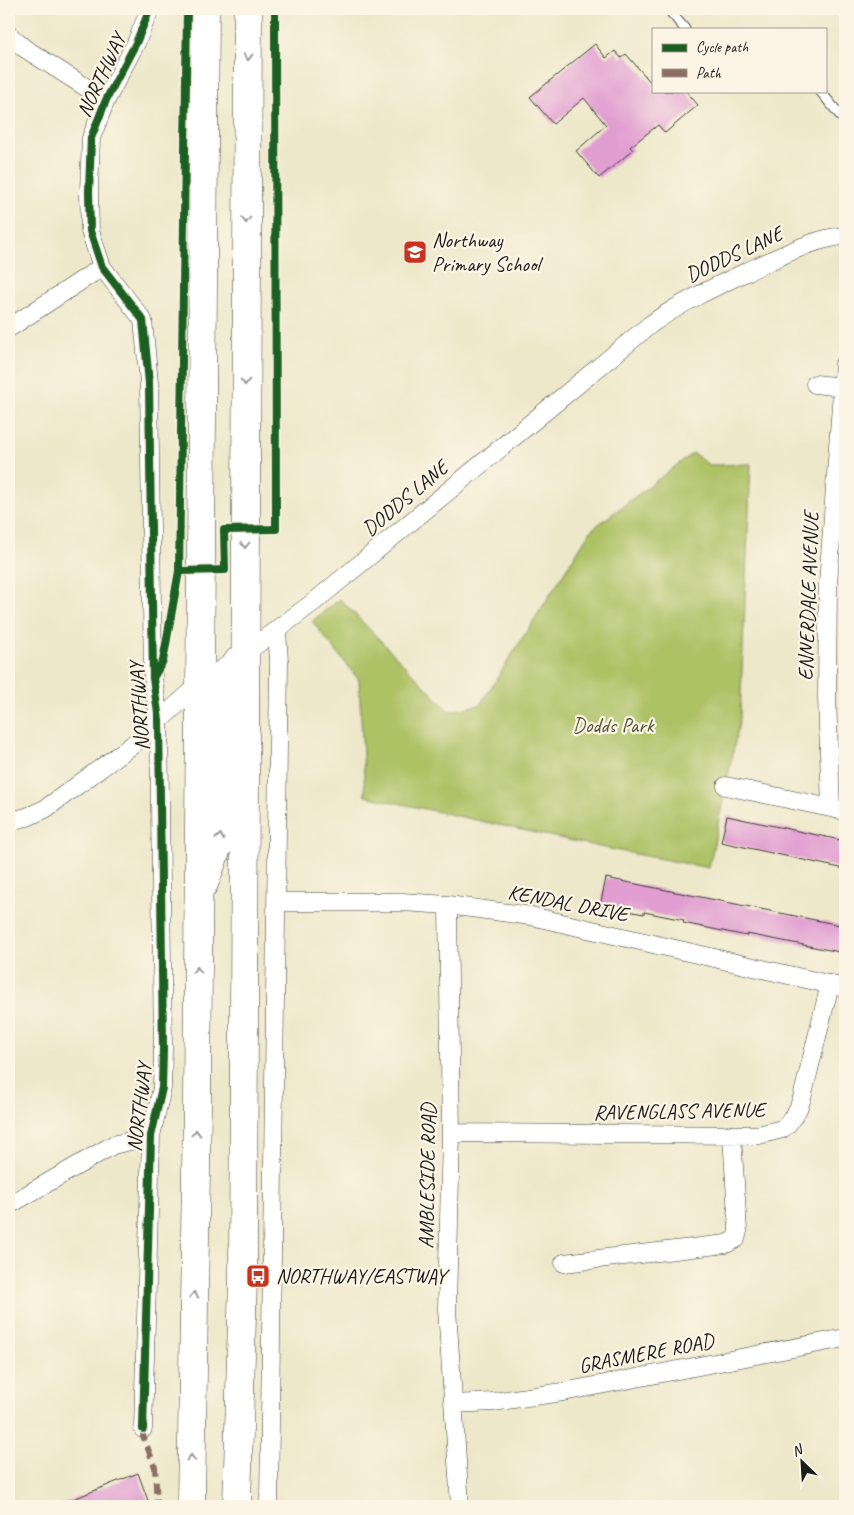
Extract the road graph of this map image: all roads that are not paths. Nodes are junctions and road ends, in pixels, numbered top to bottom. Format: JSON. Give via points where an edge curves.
{"nodes":[{"id":1,"x":150,"y":9,"type":"edge"},
{"id":2,"x":205,"y":9,"type":"edge"},
{"id":3,"x":248,"y":9,"type":"edge"},
{"id":4,"x":668,"y":9,"type":"edge"},
{"id":5,"x":684,"y":28,"type":"edge"},
{"id":6,"x":9,"y":35,"type":"edge"},
{"id":7,"x":821,"y":92,"type":"edge"},
{"id":8,"x":106,"y":100,"type":"junction"},
{"id":9,"x":845,"y":121,"type":"edge"},
{"id":10,"x":845,"y":236,"type":"edge"},
{"id":11,"x":102,"y":267,"type":"junction"},
{"id":12,"x":9,"y":328,"type":"edge"},
{"id":13,"x":844,"y":364,"type":"dead end"},
{"id":14,"x":815,"y":384,"type":"dead end"},
{"id":15,"x":842,"y":386,"type":"junction"},
{"id":16,"x":277,"y":631,"type":"junction"},
{"id":17,"x":244,"y":654,"type":"junction"},
{"id":18,"x":200,"y":684,"type":"junction"},
{"id":19,"x":159,"y":720,"type":"junction"},
{"id":20,"x":726,"y":786,"type":"dead end"},
{"id":21,"x":838,"y":810,"type":"edge"},
{"id":22,"x":9,"y":821,"type":"edge"},
{"id":23,"x":198,"y":900,"type":"junction"},
{"id":24,"x":277,"y":902,"type":"junction"},
{"id":25,"x":448,"y":905,"type":"junction"},
{"id":26,"x":838,"y":986,"type":"edge"},
{"id":27,"x":451,"y":1133,"type":"junction"},
{"id":28,"x":732,"y":1135,"type":"junction"},
{"id":29,"x":151,"y":1136,"type":"junction"},
{"id":30,"x":9,"y":1205,"type":"edge"},
{"id":31,"x":564,"y":1263,"type":"dead end"},
{"id":32,"x":845,"y":1338,"type":"edge"},
{"id":33,"x":454,"y":1404,"type":"junction"},
{"id":34,"x":143,"y":1429,"type":"dead end"},
{"id":35,"x":191,"y":1506,"type":"edge"},
{"id":36,"x":237,"y":1506,"type":"edge"},
{"id":37,"x":268,"y":1506,"type":"edge"},
{"id":38,"x":460,"y":1506,"type":"edge"}],
"edges":[{"from":1,"to":8,"type":"street","name":"NORTHWAY"},
{"from":2,"to":18,"type":"highway"},
{"from":3,"to":17,"type":"highway","one_way":true},
{"from":4,"to":5,"type":"lane"},
{"from":6,"to":8,"type":"street"},
{"from":7,"to":9,"type":"lane"},
{"from":8,"to":11,"type":"street","name":"NORTHWAY","via":[[91,138],[89,192],[90,231]]},
{"from":10,"to":16,"type":"street","name":"DODDS LANE","via":[[831,237],[786,254],[677,305]]},
{"from":11,"to":12,"type":"street"},
{"from":11,"to":19,"type":"street","name":"NORTHWAY","via":[[143,320],[149,383],[153,678]]},
{"from":13,"to":15,"type":"street","name":"ENNERDALE AVENUE"},
{"from":14,"to":15,"type":"street"},
{"from":15,"to":21,"type":"street","name":"ENNERDALE AVENUE","via":[[828,584],[827,697]]},
{"from":16,"to":17,"type":"street","name":"DODDS LANE"},
{"from":16,"to":24,"type":"street"},
{"from":17,"to":18,"type":"street","name":"DODDS LANE"},
{"from":23,"to":17,"type":"highway","one_way":true,"via":[[221,831],[224,696],[234,668]]},
{"from":17,"to":36,"type":"highway","via":[[243,1268]]},
{"from":18,"to":19,"type":"street","name":"DODDS LANE"},
{"from":18,"to":23,"type":"highway"},
{"from":19,"to":22,"type":"street","name":"DODDS LANE","via":[[130,746],[45,809],[27,818]]},
{"from":19,"to":29,"type":"street","name":"NORTHWAY","via":[[163,1049],[162,1088]]},
{"from":20,"to":21,"type":"street"},
{"from":35,"to":23,"type":"highway","one_way":true},
{"from":24,"to":25,"type":"street","name":"KENDAL DRIVE"},
{"from":24,"to":37,"type":"street"},
{"from":25,"to":26,"type":"street","name":"KENDAL DRIVE","via":[[531,916]]},
{"from":25,"to":27,"type":"street","name":"AMBLESIDE ROAD"},
{"from":26,"to":28,"type":"street","name":"RAVENGLASS AVENUE","via":[[793,1118],[775,1132],[759,1136]]},
{"from":27,"to":28,"type":"street","name":"RAVENGLASS AVENUE"},
{"from":27,"to":33,"type":"street","name":"AMBLESIDE ROAD","via":[[447,1309]]},
{"from":28,"to":31,"type":"street","via":[[736,1239],[726,1244]]},
{"from":29,"to":30,"type":"street","via":[[113,1145]]},
{"from":29,"to":34,"type":"street","name":"NORTHWAY"},
{"from":32,"to":33,"type":"street","name":"GRASMERE ROAD","via":[[563,1392]]},
{"from":33,"to":38,"type":"street","name":"AMBLESIDE ROAD"}]}
